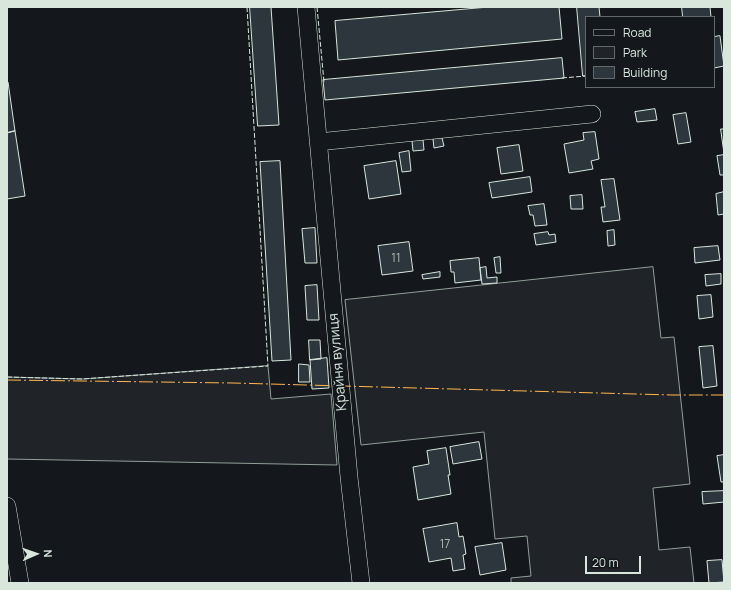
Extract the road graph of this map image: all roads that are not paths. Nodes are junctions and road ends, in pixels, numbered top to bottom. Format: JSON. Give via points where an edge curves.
{"nodes":[{"id":1,"x":306,"y":7,"type":"edge"},
{"id":2,"x":592,"y":114,"type":"dead end"},
{"id":3,"x":318,"y":142,"type":"junction"},
{"id":4,"x":7,"y":506,"type":"edge"},
{"id":5,"x":20,"y":583,"type":"edge"},
{"id":6,"x":361,"y":583,"type":"edge"}],
"edges":[{"from":1,"to":3,"type":"street","name":"Крайня вулиця"},
{"from":2,"to":3,"type":"street"},
{"from":3,"to":6,"type":"street","name":"Крайня вулиця"},
{"from":4,"to":5,"type":"street"}]}
